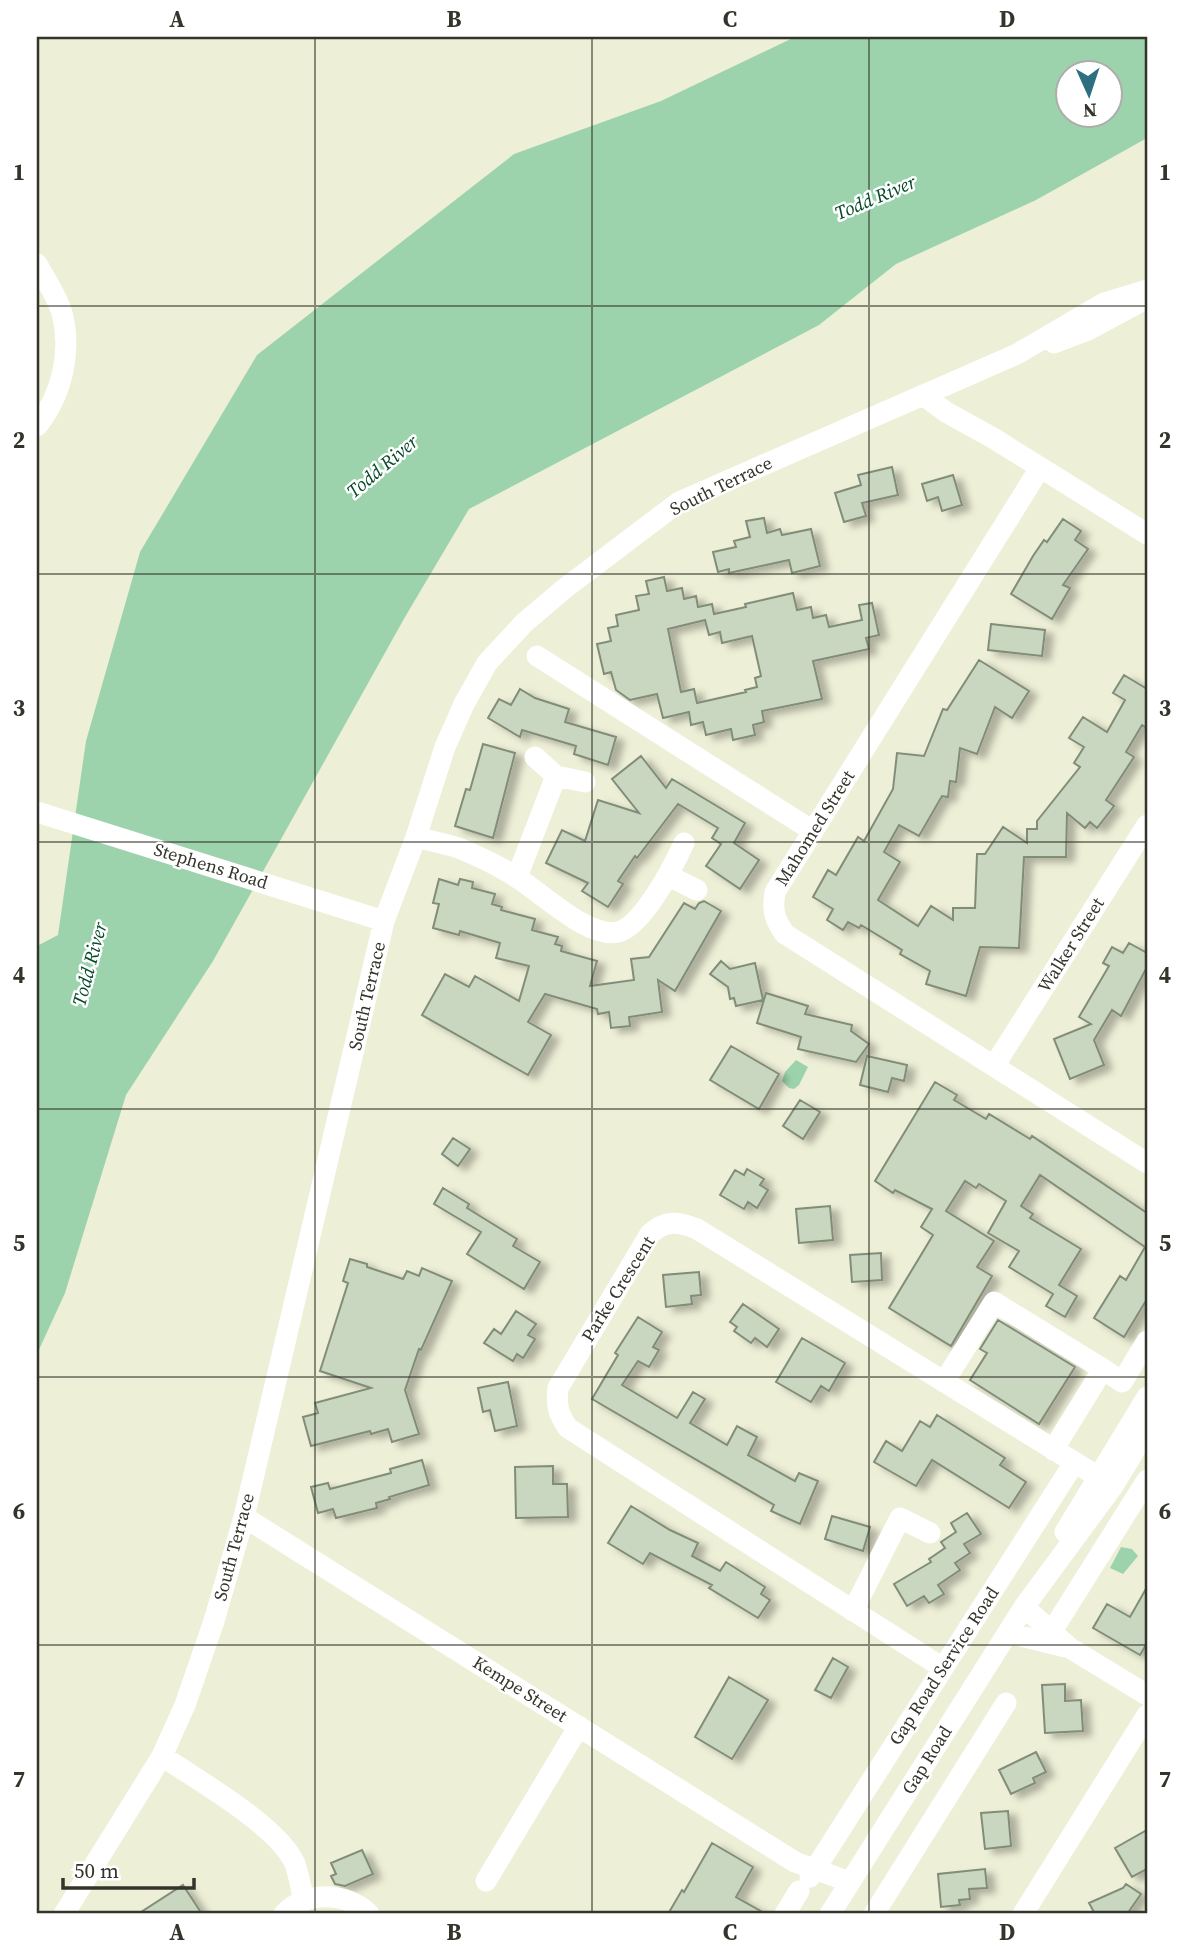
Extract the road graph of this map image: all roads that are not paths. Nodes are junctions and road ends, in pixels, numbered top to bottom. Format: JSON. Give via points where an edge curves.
{"nodes":[{"id":1,"x":37,"y":264,"type":"edge"},
{"id":2,"x":1147,"y":290,"type":"edge"},
{"id":3,"x":1147,"y":299,"type":"edge"},
{"id":4,"x":1017,"y":354,"type":"junction"},
{"id":5,"x":932,"y":391,"type":"junction"},
{"id":6,"x":37,"y":426,"type":"edge"},
{"id":7,"x":1040,"y":468,"type":"junction"},
{"id":8,"x":1147,"y":534,"type":"edge"},
{"id":9,"x":537,"y":656,"type":"dead end"},
{"id":10,"x":535,"y":757,"type":"dead end"},
{"id":11,"x":556,"y":776,"type":"junction"},
{"id":12,"x":585,"y":782,"type":"dead end"},
{"id":13,"x":37,"y":813,"type":"edge"},
{"id":14,"x":1147,"y":825,"type":"edge"},
{"id":15,"x":813,"y":831,"type":"junction"},
{"id":16,"x":416,"y":838,"type":"junction"},
{"id":17,"x":684,"y":843,"type":"dead end"},
{"id":18,"x":669,"y":876,"type":"junction"},
{"id":19,"x":517,"y":877,"type":"junction"},
{"id":20,"x":697,"y":890,"type":"dead end"},
{"id":21,"x":384,"y":921,"type":"junction"},
{"id":22,"x":994,"y":1066,"type":"junction"},
{"id":23,"x":1147,"y":1163,"type":"edge"},
{"id":24,"x":1147,"y":1341,"type":"edge"},
{"id":25,"x":1103,"y":1369,"type":"junction"},
{"id":26,"x":944,"y":1382,"type":"junction"},
{"id":27,"x":1147,"y":1397,"type":"edge"},
{"id":28,"x":1147,"y":1430,"type":"edge"},
{"id":29,"x":1053,"y":1450,"type":"junction"},
{"id":30,"x":1074,"y":1463,"type":"junction"},
{"id":31,"x":1147,"y":1480,"type":"edge"},
{"id":32,"x":1105,"y":1482,"type":"junction"},
{"id":33,"x":244,"y":1517,"type":"junction"},
{"id":34,"x":930,"y":1533,"type":"dead end"},
{"id":35,"x":1024,"y":1607,"type":"junction"},
{"id":36,"x":853,"y":1611,"type":"junction"},
{"id":37,"x":1052,"y":1631,"type":"junction"},
{"id":38,"x":1008,"y":1633,"type":"junction"},
{"id":39,"x":1070,"y":1648,"type":"junction"},
{"id":40,"x":943,"y":1668,"type":"junction"},
{"id":41,"x":1147,"y":1695,"type":"edge"},
{"id":42,"x":1006,"y":1703,"type":"dead end"},
{"id":43,"x":1147,"y":1715,"type":"edge"},
{"id":44,"x":579,"y":1726,"type":"junction"},
{"id":45,"x":162,"y":1756,"type":"junction"},
{"id":46,"x":903,"y":1797,"type":"junction"},
{"id":47,"x":935,"y":1818,"type":"junction"},
{"id":48,"x":805,"y":1875,"type":"junction"},
{"id":49,"x":486,"y":1881,"type":"dead end"},
{"id":50,"x":850,"y":1882,"type":"junction"},
{"id":51,"x":303,"y":1900,"type":"junction"},
{"id":52,"x":834,"y":1909,"type":"edge"},
{"id":53,"x":64,"y":1914,"type":"edge"},
{"id":54,"x":284,"y":1914,"type":"edge"},
{"id":55,"x":369,"y":1914,"type":"edge"},
{"id":56,"x":785,"y":1914,"type":"edge"},
{"id":57,"x":874,"y":1914,"type":"edge"},
{"id":58,"x":1023,"y":1914,"type":"edge"}],
"edges":[{"from":1,"to":6,"type":"street","via":[[61,311],[66,338],[60,384]]},
{"from":2,"to":4,"type":"street","name":"South Terrace","via":[[1090,309]]},
{"from":3,"to":4,"type":"street","name":"South Terrace","via":[[1088,330]]},
{"from":4,"to":5,"type":"street","name":"South Terrace"},
{"from":5,"to":7,"type":"street"},
{"from":5,"to":16,"type":"street","name":"South Terrace","via":[[679,502],[524,624],[487,663],[464,704]]},
{"from":7,"to":8,"type":"street"},
{"from":7,"to":15,"type":"street","name":"Mahomed Street"},
{"from":9,"to":15,"type":"street"},
{"from":10,"to":11,"type":"street"},
{"from":11,"to":12,"type":"street"},
{"from":11,"to":19,"type":"street"},
{"from":13,"to":21,"type":"street","name":"Stephens Road"},
{"from":14,"to":22,"type":"street","name":"Walker Street"},
{"from":15,"to":22,"type":"street","name":"Mahomed Street","via":[[775,892],[772,908],[785,934]]},
{"from":16,"to":19,"type":"street","via":[[465,850]]},
{"from":16,"to":21,"type":"street","name":"South Terrace"},
{"from":17,"to":18,"type":"street"},
{"from":18,"to":19,"type":"street","via":[[630,927],[616,932],[598,931]]},
{"from":18,"to":20,"type":"street"},
{"from":21,"to":33,"type":"street","name":"South Terrace"},
{"from":22,"to":23,"type":"street","name":"Mahomed Street"},
{"from":24,"to":25,"type":"street","via":[[1122,1381]]},
{"from":25,"to":26,"type":"street","via":[[994,1303]]},
{"from":25,"to":29,"type":"street"},
{"from":26,"to":29,"type":"street","name":"Parke Crescent"},
{"from":26,"to":36,"type":"street","name":"Parke Crescent","via":[[696,1229],[670,1222],[650,1234],[558,1388],[559,1416],[569,1428]]},
{"from":27,"to":32,"type":"street","name":"Gap Road"},
{"from":28,"to":32,"type":"street","name":"Gap Road"},
{"from":29,"to":30,"type":"street","name":"Parke Crescent"},
{"from":30,"to":32,"type":"street","name":"Parke Crescent"},
{"from":30,"to":40,"type":"street","name":"Gap Road Service Road"},
{"from":31,"to":37,"type":"street"},
{"from":32,"to":35,"type":"street","name":"Gap Road","via":[[1054,1551]]},
{"from":33,"to":44,"type":"street","name":"Kempe Street"},
{"from":33,"to":45,"type":"street","name":"South Terrace","via":[[186,1705]]},
{"from":34,"to":36,"type":"street","via":[[900,1518]]},
{"from":35,"to":37,"type":"street"},
{"from":35,"to":38,"type":"street","name":"Gap Road"},
{"from":36,"to":40,"type":"street","name":"Parke Crescent"},
{"from":37,"to":39,"type":"street"},
{"from":38,"to":39,"type":"street"},
{"from":38,"to":46,"type":"street","name":"Gap Road"},
{"from":39,"to":41,"type":"street"},
{"from":40,"to":48,"type":"street","name":"Gap Road Service Road"},
{"from":42,"to":47,"type":"street"},
{"from":43,"to":58,"type":"street"},
{"from":44,"to":48,"type":"street","name":"Kempe Street"},
{"from":44,"to":49,"type":"street"},
{"from":45,"to":51,"type":"street","via":[[276,1838],[294,1863]]},
{"from":45,"to":53,"type":"street","name":"South Terrace"},
{"from":46,"to":47,"type":"street"},
{"from":46,"to":50,"type":"street","name":"Gap Road"},
{"from":47,"to":57,"type":"street"},
{"from":48,"to":50,"type":"street","name":"Kempe Street"},
{"from":48,"to":52,"type":"street","name":"Kempe Street"},
{"from":48,"to":56,"type":"street","name":"Gap Road Service Road"},
{"from":50,"to":52,"type":"street","name":"Gap Road"},
{"from":51,"to":54,"type":"street"},
{"from":51,"to":55,"type":"street","via":[[344,1898]]}]}
